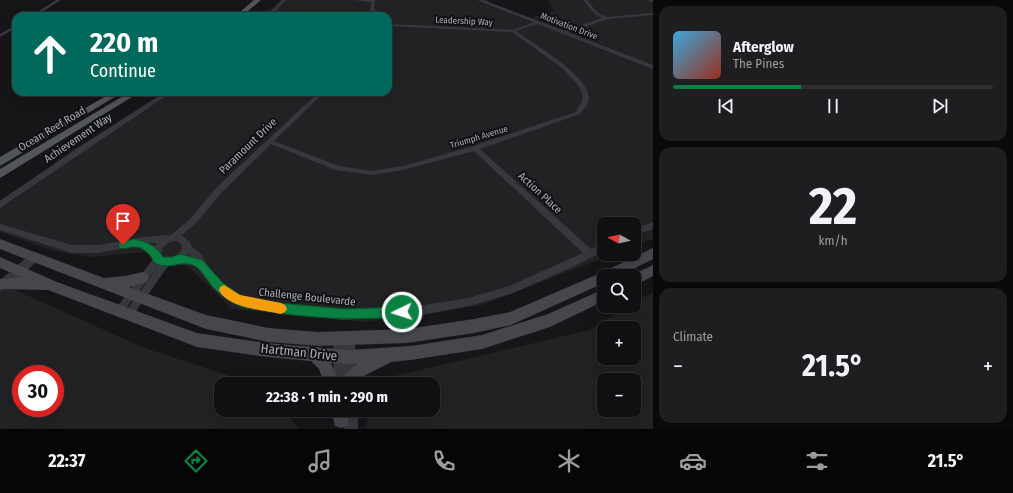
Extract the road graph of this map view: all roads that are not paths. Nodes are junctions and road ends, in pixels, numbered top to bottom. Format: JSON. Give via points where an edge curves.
{"nodes":[{"id":1,"x":59,"y":0,"type":"edge"},
{"id":2,"x":258,"y":0,"type":"edge"},
{"id":3,"x":284,"y":0,"type":"edge"},
{"id":4,"x":356,"y":0,"type":"edge"},
{"id":5,"x":373,"y":0,"type":"edge"},
{"id":6,"x":479,"y":0,"type":"edge"},
{"id":7,"x":585,"y":0,"type":"edge"},
{"id":8,"x":650,"y":0,"type":"edge"},
{"id":9,"x":653,"y":2,"type":"edge"},
{"id":10,"x":40,"y":12,"type":"edge"},
{"id":11,"x":243,"y":12,"type":"edge"},
{"id":12,"x":273,"y":12,"type":"edge"},
{"id":13,"x":372,"y":12,"type":"edge"},
{"id":14,"x":653,"y":14,"type":"edge"},
{"id":15,"x":606,"y":18,"type":"junction"},
{"id":16,"x":537,"y":23,"type":"junction"},
{"id":17,"x":392,"y":25,"type":"edge"},
{"id":18,"x":12,"y":28,"type":"edge"},
{"id":19,"x":513,"y":31,"type":"junction"},
{"id":20,"x":563,"y":33,"type":"junction"},
{"id":21,"x":0,"y":36,"type":"edge"},
{"id":22,"x":653,"y":67,"type":"edge"},
{"id":23,"x":112,"y":96,"type":"edge"},
{"id":24,"x":129,"y":96,"type":"edge"},
{"id":25,"x":163,"y":96,"type":"edge"},
{"id":26,"x":318,"y":96,"type":"edge"},
{"id":27,"x":64,"y":136,"type":"junction"},
{"id":28,"x":271,"y":142,"type":"junction"},
{"id":29,"x":475,"y":148,"type":"junction"},
{"id":30,"x":0,"y":162,"type":"edge"},
{"id":31,"x":0,"y":174,"type":"edge"},
{"id":32,"x":0,"y":179,"type":"edge"},
{"id":33,"x":0,"y":205,"type":"edge"},
{"id":34,"x":193,"y":221,"type":"junction"},
{"id":35,"x":653,"y":224,"type":"edge"},
{"id":36,"x":0,"y":226,"type":"edge"},
{"id":37,"x":641,"y":230,"type":"edge"},
{"id":38,"x":171,"y":238,"type":"junction"},
{"id":39,"x":134,"y":243,"type":"junction"},
{"id":40,"x":0,"y":244,"type":"edge"},
{"id":41,"x":187,"y":246,"type":"junction"},
{"id":42,"x":597,"y":250,"type":"edge"},
{"id":43,"x":653,"y":253,"type":"edge"},
{"id":44,"x":590,"y":254,"type":"junction"},
{"id":45,"x":32,"y":256,"type":"junction"},
{"id":46,"x":160,"y":258,"type":"junction"},
{"id":47,"x":180,"y":258,"type":"junction"},
{"id":48,"x":0,"y":263,"type":"edge"},
{"id":49,"x":202,"y":265,"type":"junction"},
{"id":50,"x":17,"y":269,"type":"junction"},
{"id":51,"x":621,"y":269,"type":"edge"},
{"id":52,"x":653,"y":270,"type":"edge"},
{"id":53,"x":641,"y":276,"type":"edge"},
{"id":54,"x":143,"y":278,"type":"junction"},
{"id":55,"x":597,"y":280,"type":"edge"},
{"id":56,"x":102,"y":282,"type":"junction"},
{"id":57,"x":1,"y":283,"type":"edge"},
{"id":58,"x":53,"y":286,"type":"junction"},
{"id":59,"x":136,"y":296,"type":"junction"},
{"id":60,"x":597,"y":298,"type":"edge"},
{"id":61,"x":123,"y":313,"type":"junction"},
{"id":62,"x":344,"y":339,"type":"junction"},
{"id":63,"x":315,"y":355,"type":"junction"},
{"id":64,"x":390,"y":355,"type":"junction"},
{"id":65,"x":344,"y":357,"type":"junction"},
{"id":66,"x":329,"y":377,"type":"edge"},
{"id":67,"x":346,"y":377,"type":"edge"},
{"id":68,"x":352,"y":377,"type":"edge"}],
"edges":[{"from":1,"to":10,"type":"street"},
{"from":2,"to":11,"type":"main road"},
{"from":3,"to":12,"type":"street"},
{"from":4,"to":5,"type":"street"},
{"from":5,"to":13,"type":"street"},
{"from":6,"to":16,"type":"street","name":"Motivation Drive"},
{"from":7,"to":15,"type":"street","via":[[596,13]]},
{"from":8,"to":9,"type":"street"},
{"from":14,"to":15,"type":"street"},
{"from":15,"to":20,"type":"street"},
{"from":16,"to":19,"type":"street","name":"Leadership Way"},
{"from":16,"to":20,"type":"street","name":"Motivation Drive"},
{"from":17,"to":19,"type":"street","name":"Leadership Way"},
{"from":18,"to":21,"type":"street"},
{"from":19,"to":29,"type":"street","name":"Triumph Avenue","via":[[569,72],[585,94],[585,103],[578,113],[570,117]]},
{"from":20,"to":22,"type":"street","name":"Motivation Drive"},
{"from":23,"to":30,"type":"main road","name":"Ocean Reef Road"},
{"from":24,"to":27,"type":"main road","name":"Ocean Reef Road"},
{"from":25,"to":33,"type":"street","name":"Achievement Way"},
{"from":26,"to":28,"type":"street","name":"Paramount Drive"},
{"from":27,"to":31,"type":"main road","name":"Ocean Reef Road"},
{"from":27,"to":32,"type":"main road"},
{"from":28,"to":29,"type":"street","name":"Triumph Avenue","via":[[338,168],[372,173],[403,168]]},
{"from":28,"to":34,"type":"street","name":"Paramount Drive","via":[[220,189]]},
{"from":29,"to":44,"type":"street","name":"Action Place"},
{"from":34,"to":38,"type":"street","name":"Paramount Drive"},
{"from":34,"to":41,"type":"street","name":"Paramount Drive","via":[[188,233]]},
{"from":35,"to":37,"type":"street"},
{"from":36,"to":39,"type":"street","via":[[72,249],[99,249]]},
{"from":38,"to":39,"type":"street"},
{"from":38,"to":41,"type":"street","name":"Challenge Boulevarde","via":[[180,238]]},
{"from":38,"to":46,"type":"street","name":"Paramount Drive","via":[[158,247]]},
{"from":39,"to":46,"type":"street","via":[[151,248]]},
{"from":40,"to":45,"type":"main road","name":"Hartman Drive"},
{"from":41,"to":47,"type":"street","name":"Paramount Drive"},
{"from":41,"to":49,"type":"street","name":"Challenge Boulevarde","via":[[201,260]]},
{"from":42,"to":44,"type":"street","name":"Challenge Boulevarde"},
{"from":43,"to":51,"type":"main road"},
{"from":44,"to":49,"type":"street","name":"Challenge Boulevarde","via":[[510,290],[469,302],[418,311],[345,315],[279,308],[237,300],[219,286]]},
{"from":45,"to":50,"type":"street"},
{"from":45,"to":56,"type":"main road","name":"Hartman Drive"},
{"from":46,"to":47,"type":"street"},
{"from":46,"to":54,"type":"street"},
{"from":46,"to":59,"type":"street"},
{"from":47,"to":49,"type":"street"},
{"from":48,"to":50,"type":"main road","name":"Hartman Drive"},
{"from":50,"to":57,"type":"street"},
{"from":50,"to":58,"type":"main road","name":"Hartman Drive"},
{"from":52,"to":53,"type":"main road"},
{"from":54,"to":56,"type":"main road","via":[[125,282]]},
{"from":54,"to":59,"type":"street"},
{"from":55,"to":62,"type":"main road","name":"Hartman Drive","via":[[511,318],[407,336]]},
{"from":56,"to":59,"type":"main road","name":"Hartman Drive"},
{"from":57,"to":58,"type":"main road"},
{"from":58,"to":61,"type":"main road","name":"Hartman Drive"},
{"from":59,"to":61,"type":"street"},
{"from":59,"to":62,"type":"main road","name":"Hartman Drive","via":[[206,322],[269,335]]},
{"from":60,"to":64,"type":"main road","name":"Hartman Drive","via":[[550,320],[482,342]]},
{"from":61,"to":63,"type":"main road","name":"Hartman Drive","via":[[197,340]]},
{"from":62,"to":65,"type":"street"},
{"from":63,"to":65,"type":"main road","name":"Hartman Drive"},
{"from":63,"to":66,"type":"main road","via":[[324,364]]},
{"from":64,"to":65,"type":"main road","name":"Hartman Drive"},
{"from":64,"to":68,"type":"main road"},
{"from":65,"to":67,"type":"street"}]}
